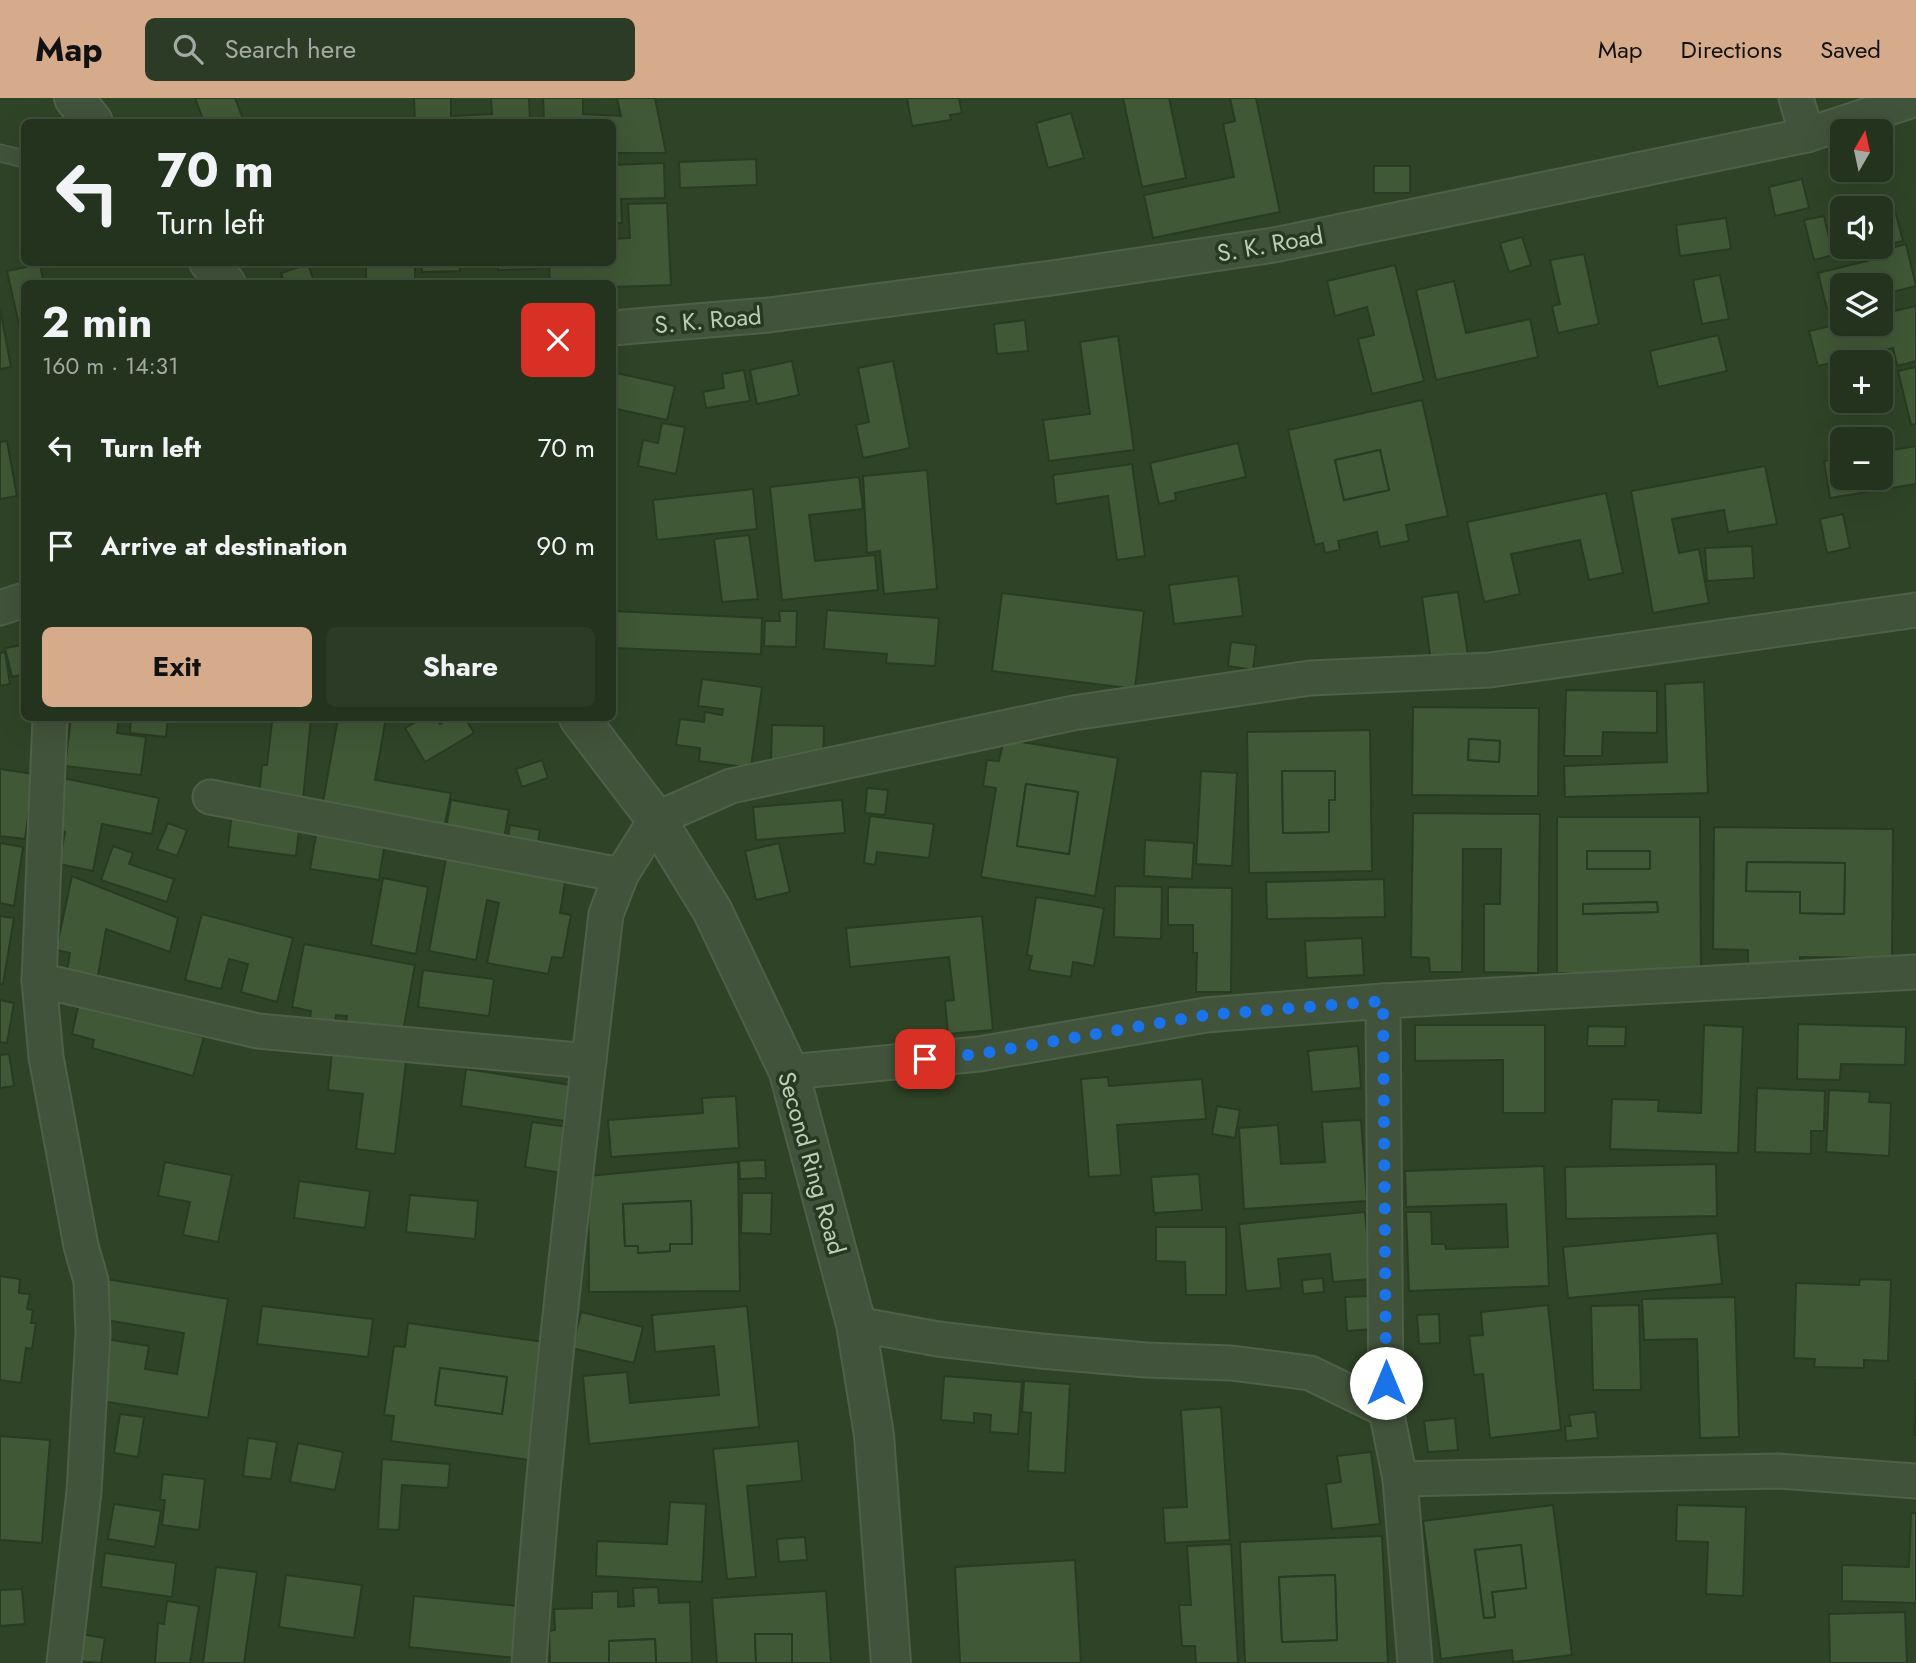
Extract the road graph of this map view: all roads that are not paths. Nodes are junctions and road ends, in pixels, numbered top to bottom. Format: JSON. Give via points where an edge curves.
{"nodes":[{"id":1,"x":74,"y":98,"type":"edge"},
{"id":2,"x":1796,"y":98,"type":"edge"},
{"id":3,"x":1916,"y":99,"type":"edge"},
{"id":4,"x":91,"y":119,"type":"edge"},
{"id":5,"x":1807,"y":135,"type":"junction"},
{"id":6,"x":0,"y":153,"type":"edge"},
{"id":7,"x":21,"y":158,"type":"edge"},
{"id":8,"x":212,"y":266,"type":"edge"},
{"id":9,"x":223,"y":280,"type":"edge"},
{"id":10,"x":616,"y":328,"type":"edge"},
{"id":11,"x":21,"y":601,"type":"edge"},
{"id":12,"x":0,"y":608,"type":"edge"},
{"id":13,"x":1916,"y":610,"type":"edge"},
{"id":14,"x":50,"y":721,"type":"edge"},
{"id":15,"x":581,"y":721,"type":"edge"},
{"id":16,"x":210,"y":797,"type":"dead end"},
{"id":17,"x":656,"y":818,"type":"junction"},
{"id":18,"x":621,"y":875,"type":"junction"},
{"id":19,"x":1916,"y":972,"type":"edge"},
{"id":20,"x":39,"y":979,"type":"junction"},
{"id":21,"x":1383,"y":1001,"type":"junction"},
{"id":22,"x":589,"y":1061,"type":"junction"},
{"id":23,"x":789,"y":1072,"type":"junction"},
{"id":24,"x":856,"y":1324,"type":"junction"},
{"id":25,"x":1386,"y":1410,"type":"junction"},
{"id":26,"x":1400,"y":1479,"type":"junction"},
{"id":27,"x":1916,"y":1481,"type":"edge"},
{"id":28,"x":64,"y":1663,"type":"edge"},
{"id":29,"x":529,"y":1663,"type":"edge"},
{"id":30,"x":891,"y":1663,"type":"edge"},
{"id":31,"x":1415,"y":1663,"type":"edge"}],
"edges":[{"from":1,"to":4,"type":"street"},
{"from":2,"to":5,"type":"street"},
{"from":3,"to":5,"type":"street","name":"S. K. Road"},
{"from":5,"to":10,"type":"street","name":"S. K. Road","via":[[1274,245],[769,315]]},
{"from":6,"to":7,"type":"lane"},
{"from":8,"to":9,"type":"street"},
{"from":11,"to":12,"type":"street"},
{"from":13,"to":17,"type":"street","via":[[1490,670],[1310,678],[1073,713],[731,786]]},
{"from":14,"to":20,"type":"street"},
{"from":15,"to":17,"type":"street","name":"Second Ring Road"},
{"from":16,"to":18,"type":"street"},
{"from":17,"to":18,"type":"street"},
{"from":17,"to":23,"type":"street","name":"Second Ring Road","via":[[712,910]]},
{"from":18,"to":22,"type":"street","via":[[606,914]]},
{"from":19,"to":21,"type":"street"},
{"from":20,"to":22,"type":"street","via":[[258,1031]]},
{"from":20,"to":28,"type":"street","via":[[46,1057],[91,1281],[93,1333],[84,1492]]},
{"from":21,"to":23,"type":"street","via":[[1206,1015],[979,1054]]},
{"from":21,"to":25,"type":"street"},
{"from":22,"to":29,"type":"street"},
{"from":23,"to":24,"type":"street","name":"Second Ring Road"},
{"from":24,"to":25,"type":"street","via":[[1041,1351],[1231,1363],[1310,1373]]},
{"from":24,"to":30,"type":"street","name":"Second Ring Road","via":[[874,1435]]},
{"from":25,"to":26,"type":"street"},
{"from":26,"to":27,"type":"street","via":[[1777,1471]]},
{"from":26,"to":31,"type":"street"}]}
